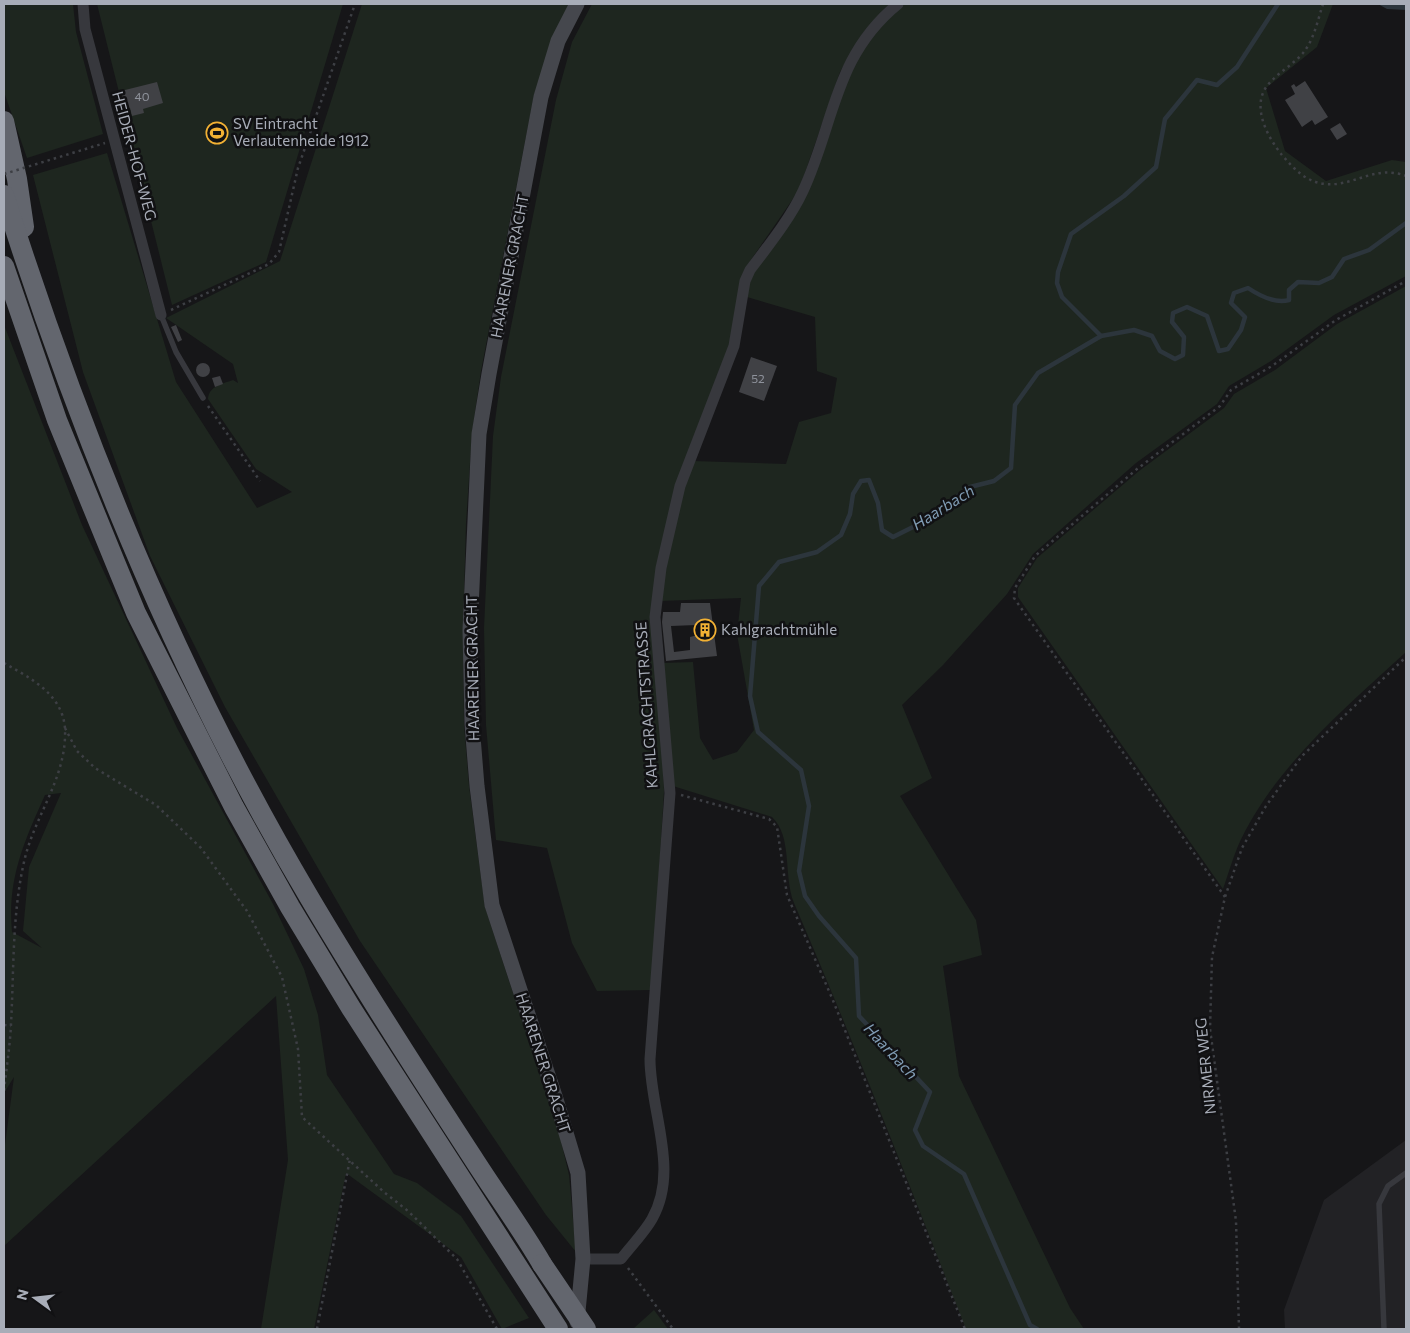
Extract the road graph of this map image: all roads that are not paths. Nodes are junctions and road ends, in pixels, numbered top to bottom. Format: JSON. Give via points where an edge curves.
{"nodes":[{"id":1,"x":83,"y":4,"type":"edge"},
{"id":2,"x":577,"y":4,"type":"edge"},
{"id":3,"x":898,"y":4,"type":"edge"},
{"id":4,"x":4,"y":121,"type":"edge"},
{"id":5,"x":4,"y":195,"type":"edge"},
{"id":6,"x":4,"y":266,"type":"edge"},
{"id":7,"x":30,"y":278,"type":"junction"},
{"id":8,"x":4,"y":296,"type":"edge"},
{"id":9,"x":161,"y":315,"type":"joint"},
{"id":10,"x":26,"y":335,"type":"junction"},
{"id":11,"x":203,"y":398,"type":"road end"},
{"id":12,"x":1406,"y":1173,"type":"edge"},
{"id":13,"x":583,"y":1260,"type":"junction"},
{"id":14,"x":558,"y":1329,"type":"edge"},
{"id":15,"x":576,"y":1329,"type":"edge"},
{"id":16,"x":586,"y":1329,"type":"edge"},
{"id":17,"x":1384,"y":1329,"type":"edge"}],
"edges":[{"from":1,"to":9,"type":"street","name":"HEIDER-HOF-WEG","via":[[85,29]]},
{"from":2,"to":13,"type":"main road","name":"HAARENER GRACHT","via":[[558,41],[542,97],[489,374],[479,434],[470,630],[472,724],[492,905],[578,1172]]},
{"from":3,"to":13,"type":"street","name":"KAHLGRACHTSTRASSE","via":[[867,34],[844,74],[803,192],[747,275],[734,346],[680,486],[660,568],[655,617],[670,793],[650,1059],[664,1162],[662,1192],[652,1219],[621,1259]]},
{"from":4,"to":7,"type":"highway","via":[[17,179]]},
{"from":5,"to":7,"type":"highway"},
{"from":6,"to":10,"type":"highway"},
{"from":7,"to":16,"type":"highway","bridge":true,"via":[[123,525],[213,719],[308,896]]},
{"from":8,"to":10,"type":"highway"},
{"from":9,"to":11,"type":"lane","via":[[176,352]]},
{"from":10,"to":14,"type":"highway","via":[[136,613],[234,807],[351,1008]]},
{"from":12,"to":17,"type":"lane","via":[[1388,1186],[1379,1204]]},
{"from":13,"to":15,"type":"main road","name":"HAARENER GRACHT"}]}
